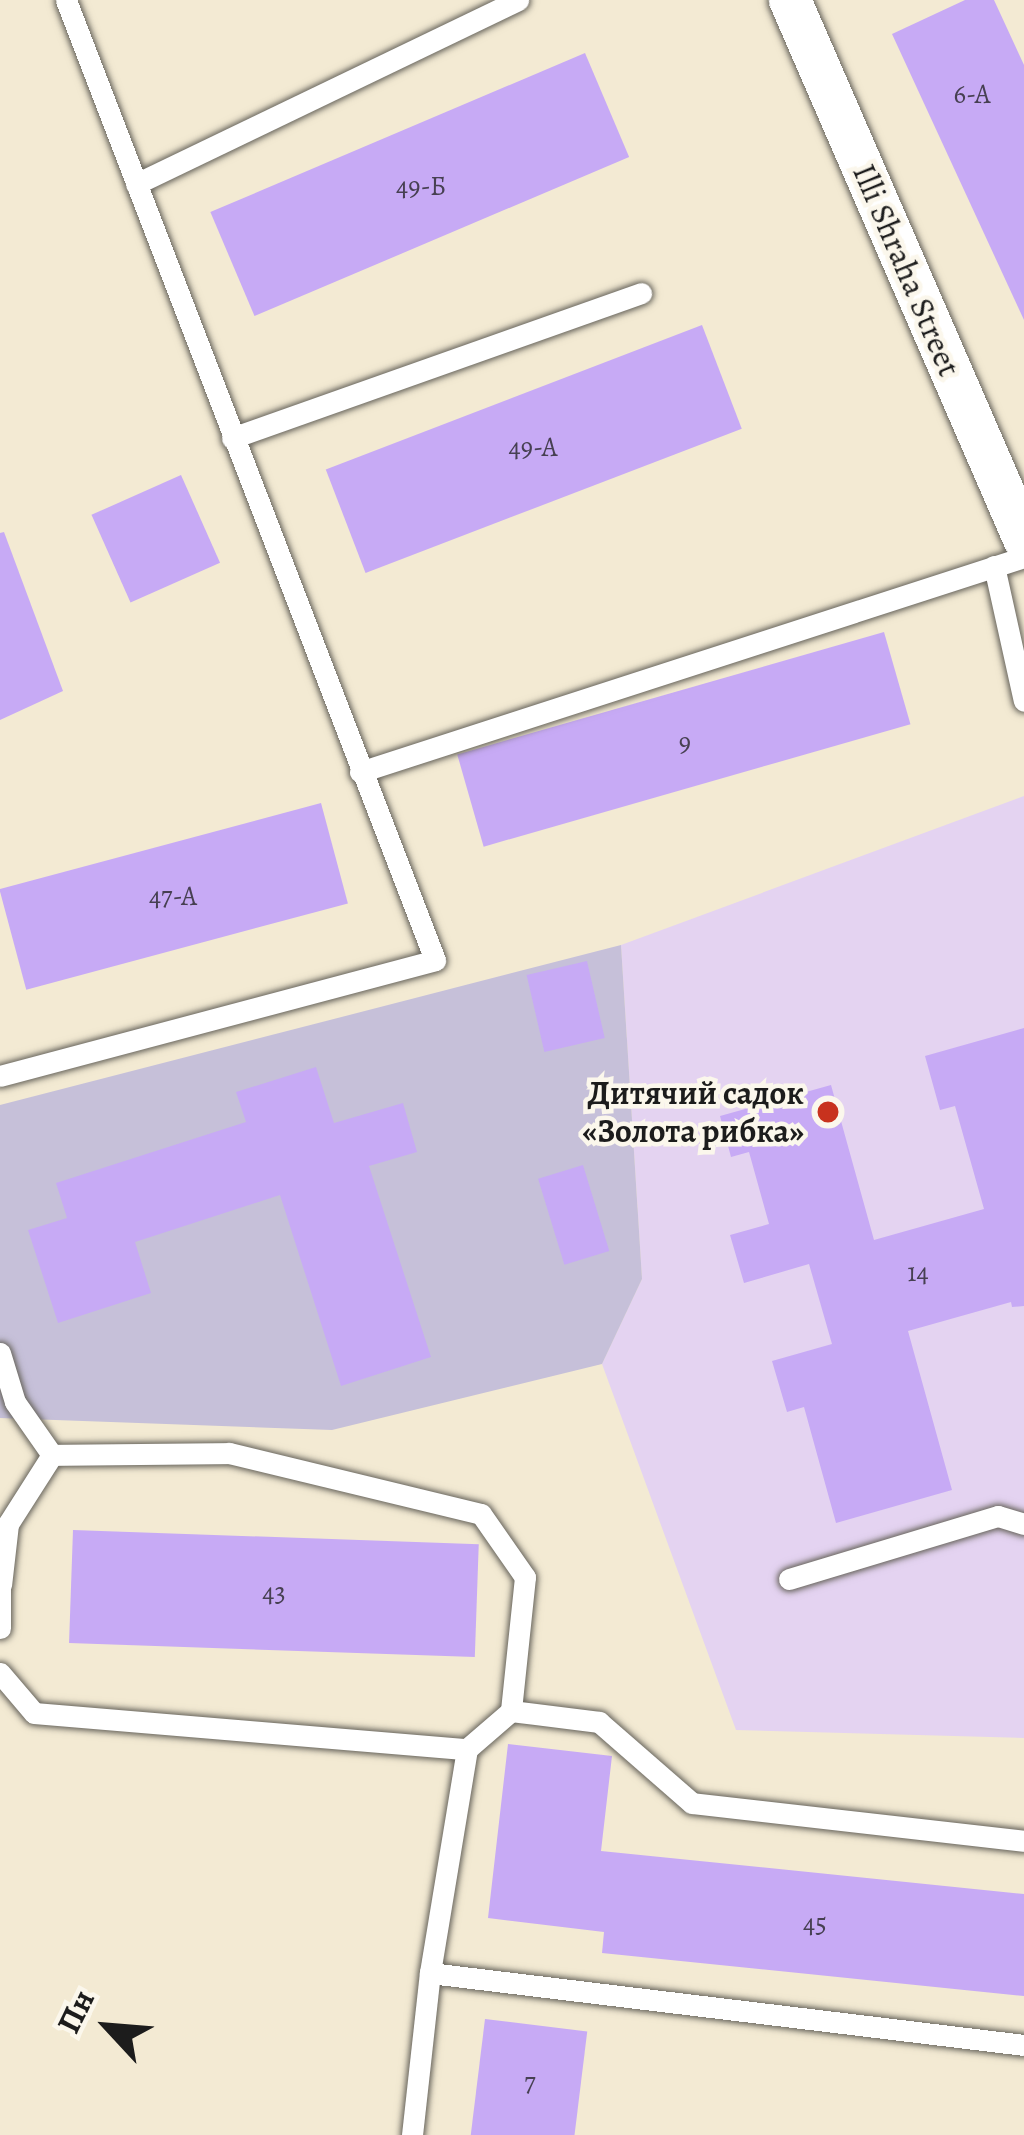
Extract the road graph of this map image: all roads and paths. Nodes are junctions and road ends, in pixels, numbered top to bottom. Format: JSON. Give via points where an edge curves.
{"nodes":[{"id":1,"x":66,"y":0,"type":"edge"},
{"id":2,"x":518,"y":0,"type":"edge"},
{"id":3,"x":790,"y":0,"type":"edge"},
{"id":4,"x":136,"y":184,"type":"junction"},
{"id":5,"x":641,"y":293,"type":"dead end"},
{"id":6,"x":232,"y":438,"type":"junction"},
{"id":7,"x":1009,"y":553,"type":"edge"},
{"id":8,"x":1024,"y":557,"type":"edge"},
{"id":9,"x":1024,"y":701,"type":"edge"},
{"id":10,"x":360,"y":772,"type":"junction"},
{"id":11,"x":0,"y":1076,"type":"edge"},
{"id":12,"x":0,"y":1353,"type":"edge"},
{"id":13,"x":52,"y":1455,"type":"junction"},
{"id":14,"x":1024,"y":1524,"type":"edge"},
{"id":15,"x":789,"y":1579,"type":"dead end"},
{"id":16,"x":1,"y":1585,"type":"edge"},
{"id":17,"x":0,"y":1628,"type":"edge"},
{"id":18,"x":0,"y":1673,"type":"edge"},
{"id":19,"x":511,"y":1711,"type":"junction"},
{"id":20,"x":466,"y":1749,"type":"junction"},
{"id":21,"x":1024,"y":1841,"type":"edge"},
{"id":22,"x":430,"y":1973,"type":"junction"},
{"id":23,"x":1024,"y":2045,"type":"edge"},
{"id":24,"x":412,"y":2135,"type":"edge"}],
"edges":[{"from":1,"to":4,"type":"lane"},
{"from":2,"to":4,"type":"lane"},
{"from":3,"to":7,"type":"street","name":"Illi Shraha Street"},
{"from":4,"to":6,"type":"lane"},
{"from":5,"to":6,"type":"lane"},
{"from":6,"to":10,"type":"lane"},
{"from":7,"to":8,"type":"lane"},
{"from":7,"to":9,"type":"lane"},
{"from":7,"to":10,"type":"lane"},
{"from":10,"to":11,"type":"lane","via":[[435,960]]},
{"from":12,"to":13,"type":"lane","via":[[15,1402]]},
{"from":13,"to":16,"type":"lane","via":[[8,1524]]},
{"from":13,"to":19,"type":"lane","via":[[229,1453],[481,1514],[524,1577]]},
{"from":14,"to":15,"type":"lane","via":[[998,1516]]},
{"from":16,"to":17,"type":"lane"},
{"from":18,"to":20,"type":"lane","via":[[34,1713]]},
{"from":19,"to":20,"type":"lane"},
{"from":19,"to":21,"type":"lane","via":[[599,1722],[692,1804]]},
{"from":20,"to":22,"type":"lane"},
{"from":22,"to":23,"type":"lane"},
{"from":22,"to":24,"type":"lane"}]}
